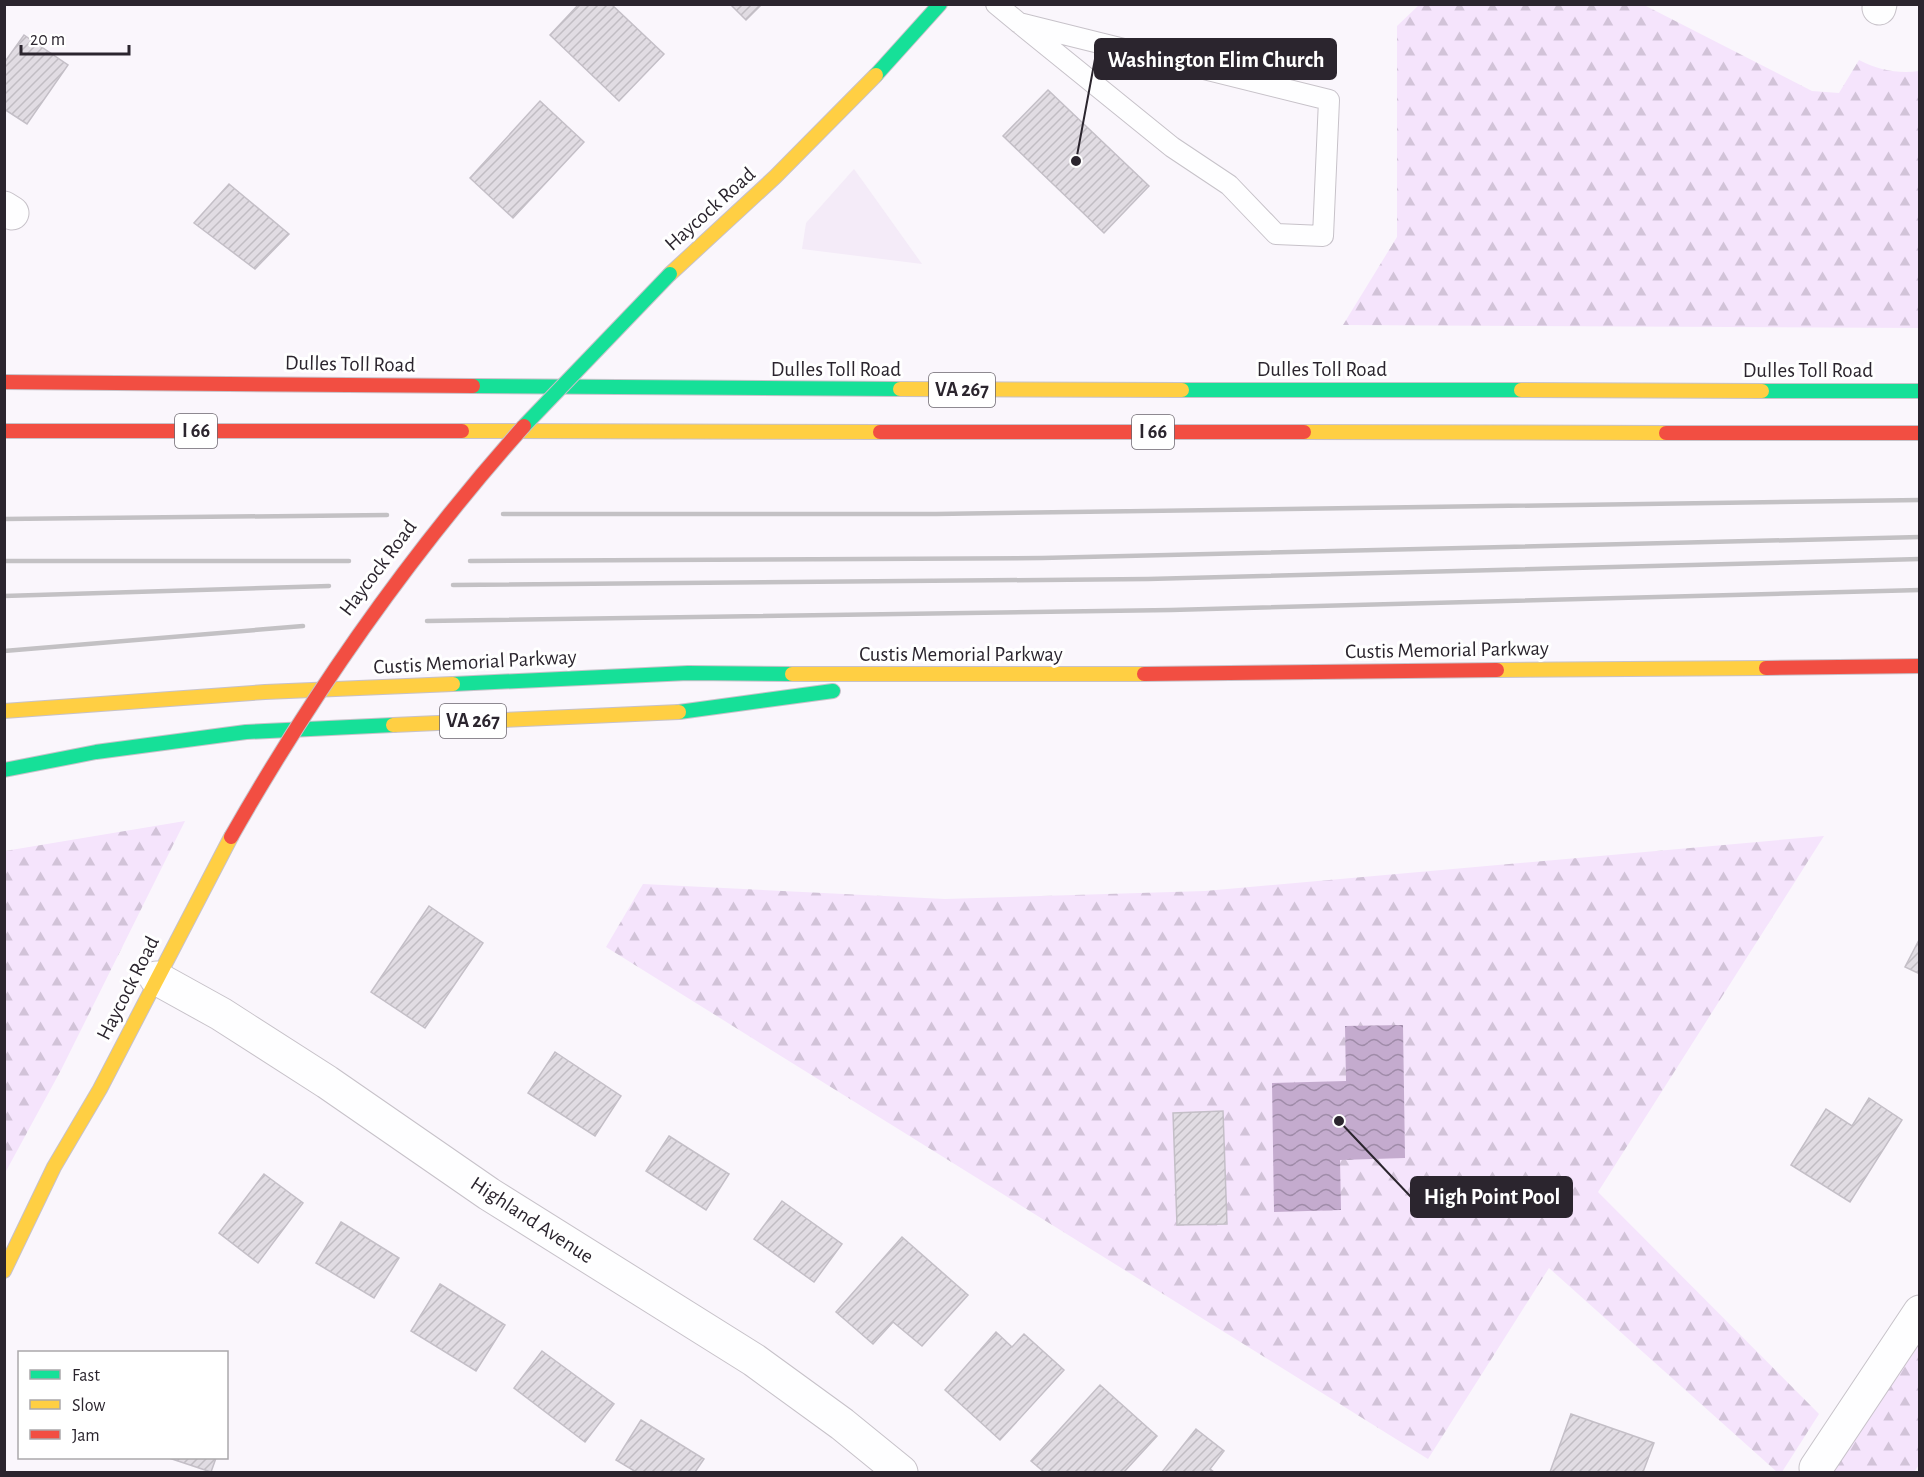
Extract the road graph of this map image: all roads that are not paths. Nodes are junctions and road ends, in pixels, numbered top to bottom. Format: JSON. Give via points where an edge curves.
{"nodes":[{"id":1,"x":940,"y":4,"type":"edge"},
{"id":2,"x":996,"y":4,"type":"edge"},
{"id":3,"x":1019,"y":23,"type":"junction"},
{"id":4,"x":4,"y":382,"type":"edge"},
{"id":5,"x":1920,"y":391,"type":"edge"},
{"id":6,"x":4,"y":431,"type":"edge"},
{"id":7,"x":1920,"y":433,"type":"edge"},
{"id":8,"x":1920,"y":666,"type":"edge"},
{"id":9,"x":942,"y":676,"type":"junction"},
{"id":10,"x":4,"y":711,"type":"edge"},
{"id":11,"x":4,"y":770,"type":"edge"},
{"id":12,"x":156,"y":978,"type":"junction"},
{"id":13,"x":4,"y":1271,"type":"edge"},
{"id":14,"x":1920,"y":1311,"type":"edge"},
{"id":15,"x":1816,"y":1468,"type":"dead end"},
{"id":16,"x":901,"y":1473,"type":"edge"}],
"edges":[{"from":1,"to":12,"type":"main road","name":"Haycock Road","bridge":true,"via":[[803,153],[670,274],[546,398],[423,544],[311,699]]},
{"from":2,"to":3,"type":"lane"},
{"from":3,"to":3,"type":"lane","via":[[1172,147],[1229,185],[1276,234],[1323,236],[1329,100]]},
{"from":4,"to":5,"type":"main road","name":"Dulles Toll Road","number":"VA 267","via":[[736,389]]},
{"from":6,"to":7,"type":"main road","number":"I 66"},
{"from":8,"to":9,"type":"main road","name":"Custis Memorial Parkway"},
{"from":9,"to":10,"type":"main road","name":"Custis Memorial Parkway","via":[[688,673],[253,693]]},
{"from":9,"to":11,"type":"main road","number":"VA 267","via":[[684,712],[246,732],[96,752]]},
{"from":12,"to":13,"type":"main road","name":"Haycock Road","via":[[100,1089],[54,1167]]},
{"from":12,"to":16,"type":"street","name":"Highland Avenue","via":[[230,1020],[489,1194],[754,1360]]},
{"from":14,"to":15,"type":"street"}]}
